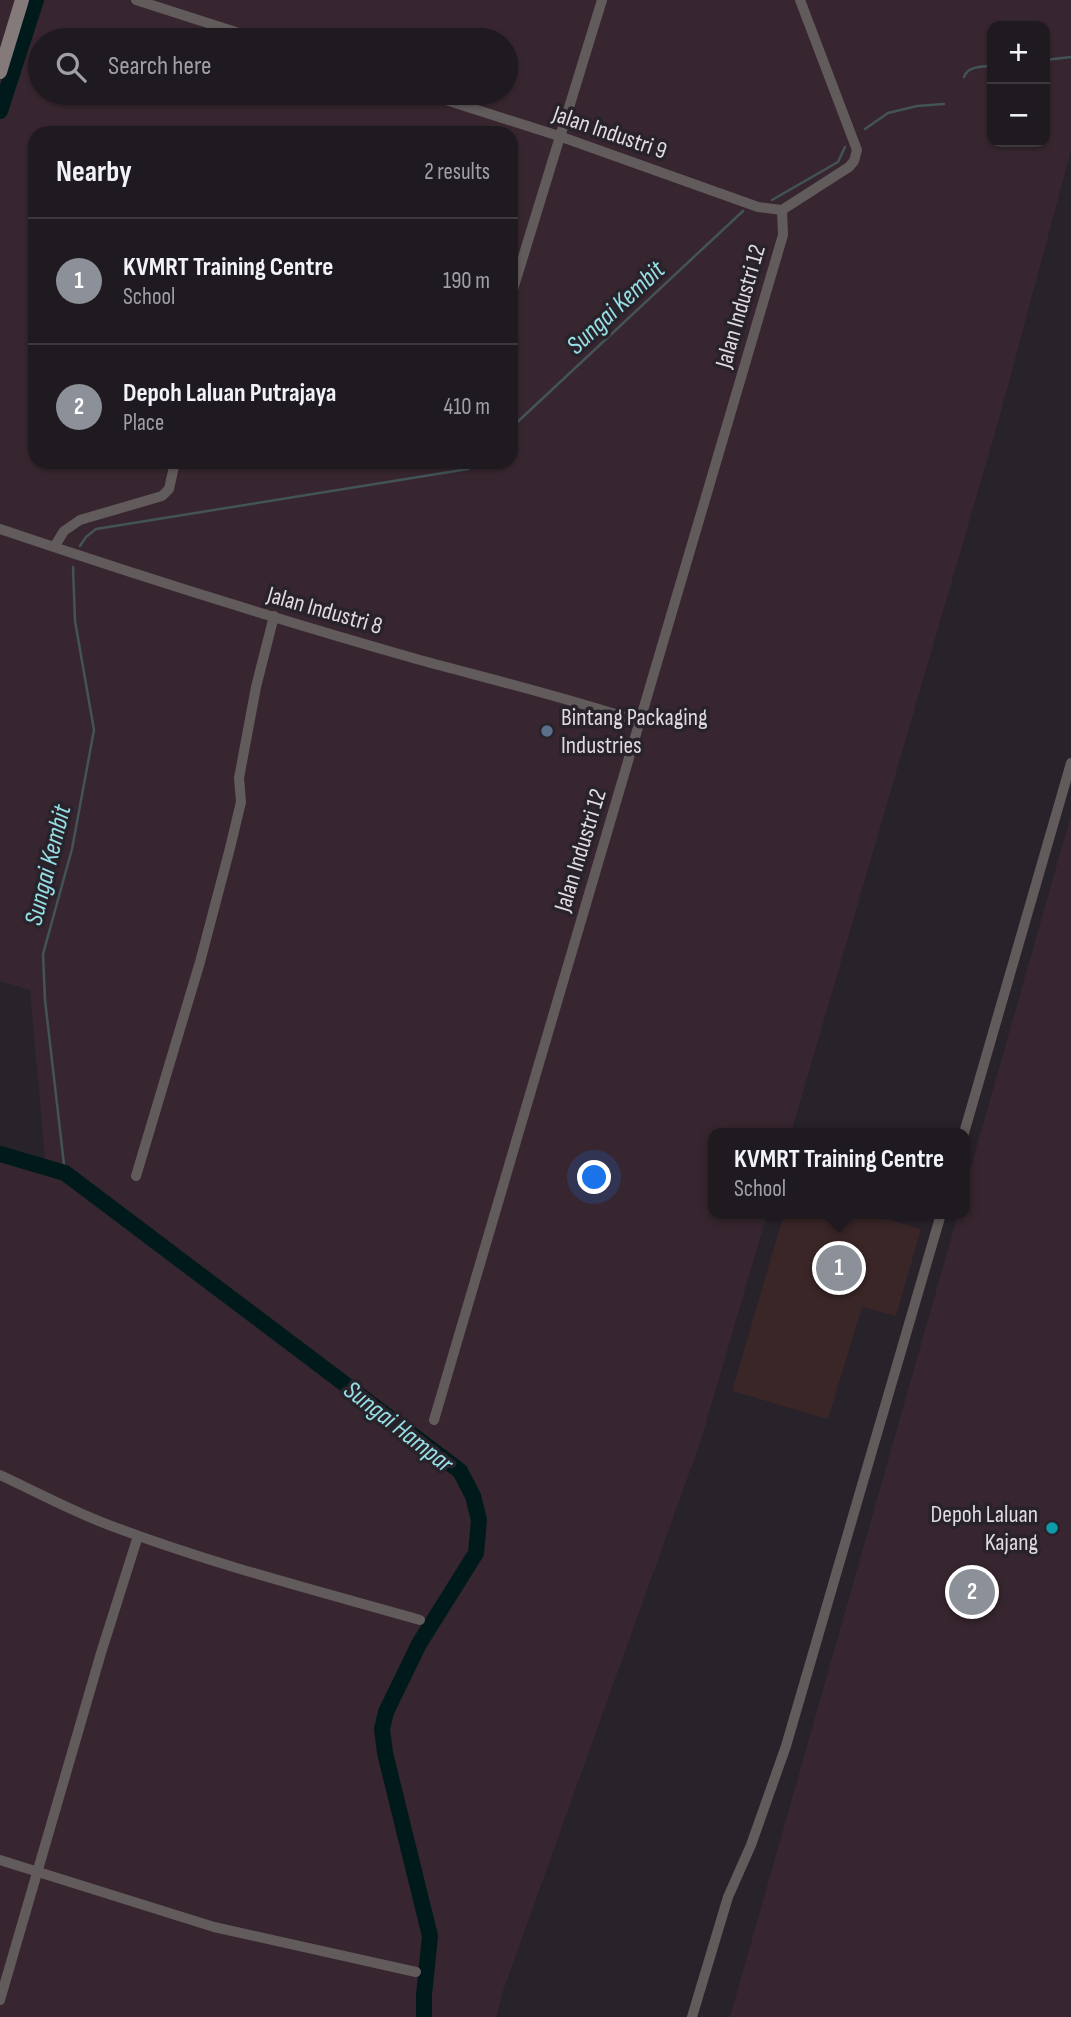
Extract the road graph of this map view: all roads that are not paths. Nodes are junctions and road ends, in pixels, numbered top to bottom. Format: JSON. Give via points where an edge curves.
{"nodes":[{"id":1,"x":22,"y":0,"type":"edge"},
{"id":2,"x":135,"y":0,"type":"edge"},
{"id":3,"x":602,"y":0,"type":"edge"},
{"id":4,"x":800,"y":0,"type":"edge"},
{"id":5,"x":223,"y":28,"type":"edge"},
{"id":6,"x":0,"y":72,"type":"edge"},
{"id":7,"x":462,"y":105,"type":"edge"},
{"id":8,"x":559,"y":136,"type":"junction"},
{"id":9,"x":782,"y":210,"type":"junction"},
{"id":10,"x":518,"y":273,"type":"edge"},
{"id":11,"x":174,"y":469,"type":"edge"},
{"id":12,"x":0,"y":529,"type":"edge"},
{"id":13,"x":54,"y":547,"type":"junction"},
{"id":14,"x":274,"y":617,"type":"junction"},
{"id":15,"x":640,"y":722,"type":"junction"},
{"id":16,"x":1071,"y":763,"type":"edge"},
{"id":17,"x":965,"y":1128,"type":"edge"},
{"id":18,"x":136,"y":1176,"type":"dead end"},
{"id":19,"x":940,"y":1219,"type":"edge"},
{"id":20,"x":434,"y":1420,"type":"dead end"},
{"id":21,"x":0,"y":1475,"type":"edge"},
{"id":22,"x":138,"y":1536,"type":"junction"},
{"id":23,"x":420,"y":1620,"type":"dead end"},
{"id":24,"x":0,"y":1860,"type":"edge"},
{"id":25,"x":38,"y":1871,"type":"junction"},
{"id":26,"x":416,"y":1972,"type":"dead end"},
{"id":27,"x":0,"y":2000,"type":"edge"},
{"id":28,"x":692,"y":2017,"type":"edge"}],
"edges":[{"from":1,"to":6,"type":"street"},
{"from":2,"to":5,"type":"street"},
{"from":3,"to":8,"type":"street"},
{"from":4,"to":9,"type":"street","via":[[857,150],[849,167]]},
{"from":7,"to":8,"type":"street","name":"Jalan Industri 9"},
{"from":8,"to":9,"type":"street","name":"Jalan Industri 9","via":[[758,207]]},
{"from":8,"to":10,"type":"street"},
{"from":9,"to":15,"type":"street","name":"Jalan Industri 12","via":[[783,235]]},
{"from":11,"to":13,"type":"street","via":[[169,489],[162,496],[80,520],[64,531]]},
{"from":12,"to":13,"type":"street","name":"Jalan Industri 8"},
{"from":13,"to":14,"type":"street","name":"Jalan Industri 8"},
{"from":14,"to":15,"type":"street","name":"Jalan Industri 8"},
{"from":14,"to":18,"type":"street","via":[[239,778],[242,802]]},
{"from":15,"to":20,"type":"street","name":"Jalan Industri 12"},
{"from":16,"to":17,"type":"street"},
{"from":19,"to":28,"type":"street","via":[[786,1746],[728,1898]]},
{"from":21,"to":22,"type":"street"},
{"from":22,"to":23,"type":"street"},
{"from":22,"to":25,"type":"street"},
{"from":24,"to":25,"type":"street"},
{"from":25,"to":26,"type":"street","via":[[214,1927]]},
{"from":25,"to":27,"type":"street"}]}
